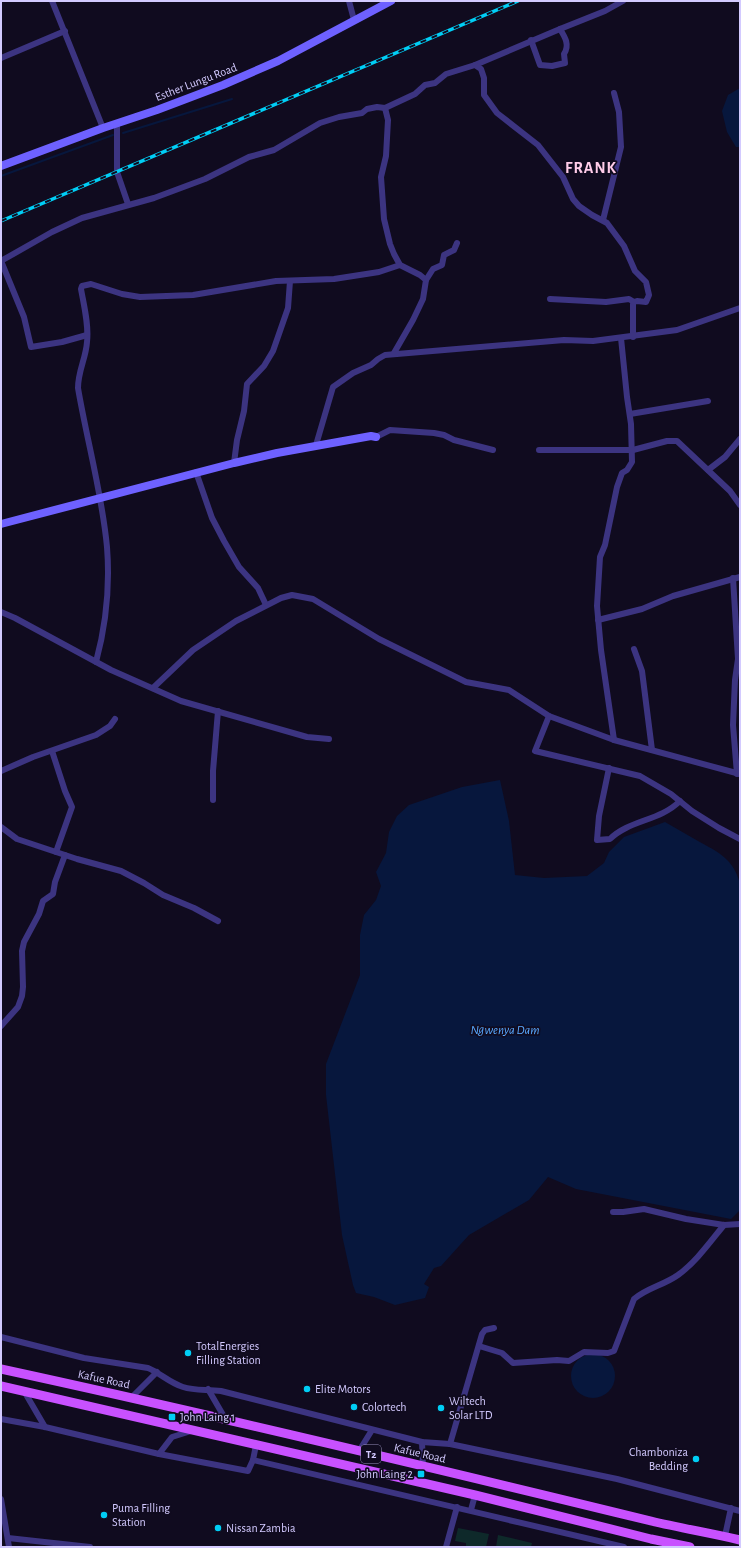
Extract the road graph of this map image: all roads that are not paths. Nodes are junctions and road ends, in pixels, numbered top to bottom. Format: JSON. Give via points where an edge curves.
{"nodes":[{"id":1,"x":52,"y":1,"type":"edge"},
{"id":2,"x":349,"y":1,"type":"edge"},
{"id":3,"x":391,"y":1,"type":"edge"},
{"id":4,"x":623,"y":1,"type":"edge"},
{"id":5,"x":354,"y":20,"type":"junction"},
{"id":6,"x":560,"y":29,"type":"junction"},
{"id":7,"x":65,"y":31,"type":"junction"},
{"id":8,"x":531,"y":40,"type":"junction"},
{"id":9,"x":1,"y":58,"type":"edge"},
{"id":10,"x":475,"y":65,"type":"junction"},
{"id":11,"x":614,"y":93,"type":"dead end"},
{"id":12,"x":385,"y":108,"type":"junction"},
{"id":13,"x":118,"y":124,"type":"junction"},
{"id":14,"x":104,"y":128,"type":"junction"},
{"id":15,"x":1,"y":166,"type":"edge"},
{"id":16,"x":128,"y":204,"type":"junction"},
{"id":17,"x":603,"y":220,"type":"junction"},
{"id":18,"x":457,"y":243,"type":"dead end"},
{"id":19,"x":1,"y":261,"type":"edge"},
{"id":20,"x":400,"y":265,"type":"junction"},
{"id":21,"x":426,"y":280,"type":"junction"},
{"id":22,"x":290,"y":281,"type":"junction"},
{"id":23,"x":550,"y":299,"type":"dead end"},
{"id":24,"x":634,"y":302,"type":"junction"},
{"id":25,"x":740,"y":308,"type":"edge"},
{"id":26,"x":87,"y":335,"type":"junction"},
{"id":27,"x":633,"y":337,"type":"junction"},
{"id":28,"x":621,"y":338,"type":"junction"},
{"id":29,"x":394,"y":353,"type":"junction"},
{"id":30,"x":708,"y":401,"type":"dead end"},
{"id":31,"x":630,"y":414,"type":"junction"},
{"id":32,"x":376,"y":437,"type":"joint"},
{"id":33,"x":740,"y":439,"type":"edge"},
{"id":34,"x":316,"y":445,"type":"junction"},
{"id":35,"x":492,"y":450,"type":"dead end"},
{"id":36,"x":539,"y":450,"type":"dead end"},
{"id":37,"x":633,"y":450,"type":"junction"},
{"id":38,"x":234,"y":462,"type":"junction"},
{"id":39,"x":708,"y":470,"type":"junction"},
{"id":40,"x":196,"y":472,"type":"junction"},
{"id":41,"x":99,"y":499,"type":"junction"},
{"id":42,"x":740,"y":505,"type":"edge"},
{"id":43,"x":1,"y":524,"type":"edge"},
{"id":44,"x":740,"y":577,"type":"edge"},
{"id":45,"x":733,"y":578,"type":"junction"},
{"id":46,"x":266,"y":605,"type":"junction"},
{"id":47,"x":1,"y":612,"type":"edge"},
{"id":48,"x":598,"y":620,"type":"junction"},
{"id":49,"x":634,"y":649,"type":"dead end"},
{"id":50,"x":96,"y":662,"type":"junction"},
{"id":51,"x":153,"y":688,"type":"junction"},
{"id":52,"x":218,"y":711,"type":"junction"},
{"id":53,"x":548,"y":716,"type":"junction"},
{"id":54,"x":115,"y":719,"type":"dead end"},
{"id":55,"x":329,"y":740,"type":"dead end"},
{"id":56,"x":614,"y":740,"type":"junction"},
{"id":57,"x":652,"y":750,"type":"junction"},
{"id":58,"x":52,"y":751,"type":"junction"},
{"id":59,"x":609,"y":768,"type":"junction"},
{"id":60,"x":1,"y":771,"type":"edge"},
{"id":61,"x":738,"y":774,"type":"edge"},
{"id":62,"x":213,"y":800,"type":"dead end"},
{"id":63,"x":680,"y":801,"type":"junction"},
{"id":64,"x":1,"y":827,"type":"edge"},
{"id":65,"x":740,"y":839,"type":"edge"},
{"id":66,"x":56,"y":852,"type":"junction"},
{"id":67,"x":65,"y":855,"type":"junction"},
{"id":68,"x":218,"y":922,"type":"dead end"},
{"id":69,"x":1,"y":1026,"type":"edge"},
{"id":70,"x":613,"y":1212,"type":"dead end"},
{"id":71,"x":740,"y":1224,"type":"edge"},
{"id":72,"x":724,"y":1225,"type":"junction"},
{"id":73,"x":494,"y":1328,"type":"dead end"},
{"id":74,"x":1,"y":1337,"type":"edge"},
{"id":75,"x":479,"y":1346,"type":"junction"},
{"id":76,"x":1,"y":1369,"type":"edge"},
{"id":77,"x":157,"y":1372,"type":"junction"},
{"id":78,"x":1,"y":1386,"type":"edge"},
{"id":79,"x":208,"y":1389,"type":"junction"},
{"id":80,"x":24,"y":1391,"type":"junction"},
{"id":81,"x":132,"y":1397,"type":"junction"},
{"id":82,"x":1,"y":1419,"type":"edge"},
{"id":83,"x":226,"y":1420,"type":"junction"},
{"id":84,"x":45,"y":1427,"type":"junction"},
{"id":85,"x":195,"y":1430,"type":"junction"},
{"id":86,"x":372,"y":1430,"type":"junction"},
{"id":87,"x":422,"y":1442,"type":"junction"},
{"id":88,"x":450,"y":1444,"type":"junction"},
{"id":89,"x":256,"y":1445,"type":"junction"},
{"id":90,"x":359,"y":1451,"type":"junction"},
{"id":91,"x":159,"y":1454,"type":"junction"},
{"id":92,"x":253,"y":1460,"type":"junction"},
{"id":93,"x":424,"y":1466,"type":"junction"},
{"id":94,"x":475,"y":1495,"type":"junction"},
{"id":95,"x":1,"y":1499,"type":"edge"},
{"id":96,"x":457,"y":1507,"type":"junction"},
{"id":97,"x":731,"y":1508,"type":"junction"},
{"id":98,"x":471,"y":1510,"type":"junction"},
{"id":99,"x":740,"y":1511,"type":"edge"},
{"id":100,"x":725,"y":1536,"type":"junction"},
{"id":101,"x":8,"y":1538,"type":"junction"},
{"id":102,"x":740,"y":1540,"type":"edge"},
{"id":103,"x":9,"y":1547,"type":"edge"},
{"id":104,"x":90,"y":1547,"type":"edge"},
{"id":105,"x":446,"y":1547,"type":"edge"},
{"id":106,"x":624,"y":1547,"type":"edge"},
{"id":107,"x":690,"y":1547,"type":"edge"}],
"edges":[{"from":1,"to":7,"type":"street"},
{"from":2,"to":5,"type":"street"},
{"from":3,"to":5,"type":"street","name":"Esther Lungu Road"},
{"from":4,"to":6,"type":"street"},
{"from":5,"to":13,"type":"street","name":"Esther Lungu Road","via":[[278,62]]},
{"from":6,"to":8,"type":"street"},
{"from":6,"to":8,"type":"street","via":[[567,43],[565,63],[540,65]]},
{"from":7,"to":9,"type":"street"},
{"from":7,"to":14,"type":"street"},
{"from":8,"to":10,"type":"street"},
{"from":10,"to":12,"type":"street","via":[[446,74],[435,83],[425,85],[415,94]]},
{"from":10,"to":17,"type":"street","via":[[484,78],[484,95],[497,113],[538,145],[563,177],[573,199],[583,210]]},
{"from":11,"to":17,"type":"street","via":[[619,112],[621,147]]},
{"from":12,"to":16,"type":"street","via":[[367,109],[362,113],[320,123],[274,150],[249,157],[205,179],[154,198]]},
{"from":12,"to":20,"type":"street","via":[[388,120],[386,156],[381,177],[383,212],[390,244]]},
{"from":13,"to":14,"type":"street","name":"Esther Lungu Road"},
{"from":13,"to":16,"type":"street","via":[[117,172]]},
{"from":14,"to":15,"type":"street","name":"Esther Lungu Road"},
{"from":16,"to":19,"type":"street","via":[[82,218]]},
{"from":17,"to":24,"type":"street","via":[[608,223],[624,246],[635,270],[646,282],[649,295],[646,302]]},
{"from":18,"to":21,"type":"street","via":[[454,250],[444,255],[442,264],[433,269]]},
{"from":19,"to":26,"type":"street","via":[[24,317],[31,347]]},
{"from":20,"to":21,"type":"street"},
{"from":20,"to":22,"type":"street","via":[[379,272],[334,279]]},
{"from":21,"to":29,"type":"street","via":[[423,299]]},
{"from":22,"to":26,"type":"street","via":[[193,295],[140,297],[87,284],[82,286],[81,290]]},
{"from":22,"to":38,"type":"street","via":[[288,308],[277,340],[264,366],[247,384]]},
{"from":23,"to":24,"type":"street"},
{"from":24,"to":27,"type":"street"},
{"from":25,"to":27,"type":"street","via":[[677,330]]},
{"from":26,"to":41,"type":"street","via":[[78,388]]},
{"from":27,"to":28,"type":"street"},
{"from":28,"to":29,"type":"street"},
{"from":28,"to":31,"type":"street"},
{"from":29,"to":34,"type":"street","via":[[381,356],[371,365],[353,373],[333,387]]},
{"from":30,"to":31,"type":"street"},
{"from":31,"to":37,"type":"street"},
{"from":32,"to":34,"type":"street"},
{"from":32,"to":35,"type":"street","via":[[390,430],[434,433]]},
{"from":33,"to":39,"type":"street","via":[[725,457]]},
{"from":34,"to":38,"type":"street"},
{"from":36,"to":37,"type":"street"},
{"from":37,"to":39,"type":"street","via":[[667,441],[677,441]]},
{"from":37,"to":48,"type":"street","via":[[632,462],[622,473],[616,487],[605,545],[600,557]]},
{"from":38,"to":40,"type":"street"},
{"from":39,"to":42,"type":"street","via":[[730,491]]},
{"from":40,"to":41,"type":"street"},
{"from":40,"to":46,"type":"street","via":[[212,518],[224,541],[239,567],[258,588]]},
{"from":41,"to":43,"type":"street"},
{"from":41,"to":50,"type":"street","via":[[107,547],[108,576],[102,636]]},
{"from":44,"to":45,"type":"street"},
{"from":45,"to":48,"type":"street","via":[[673,596],[646,608]]},
{"from":45,"to":61,"type":"street","via":[[738,659],[733,725]]},
{"from":46,"to":51,"type":"street","via":[[236,621],[193,650]]},
{"from":46,"to":53,"type":"street","via":[[292,596],[313,598],[386,642],[466,682],[509,690]]},
{"from":47,"to":50,"type":"street"},
{"from":48,"to":56,"type":"street"},
{"from":49,"to":57,"type":"street","via":[[642,671]]},
{"from":50,"to":51,"type":"street"},
{"from":51,"to":52,"type":"street","via":[[181,701]]},
{"from":52,"to":55,"type":"street","via":[[306,737]]},
{"from":52,"to":62,"type":"street"},
{"from":53,"to":56,"type":"street"},
{"from":53,"to":59,"type":"street","via":[[535,751]]},
{"from":54,"to":58,"type":"street","via":[[104,731]]},
{"from":56,"to":57,"type":"street"},
{"from":57,"to":61,"type":"street"},
{"from":58,"to":60,"type":"street"},
{"from":58,"to":66,"type":"street","via":[[72,807]]},
{"from":59,"to":63,"type":"street","via":[[640,776]]},
{"from":59,"to":63,"type":"street","via":[[597,840],[610,839],[618,831],[660,816]]},
{"from":63,"to":65,"type":"street"},
{"from":64,"to":66,"type":"street","via":[[18,839]]},
{"from":66,"to":67,"type":"street"},
{"from":67,"to":68,"type":"street","via":[[121,871]]},
{"from":67,"to":69,"type":"street","via":[[53,894],[43,901],[24,942],[24,987],[18,1006]]},
{"from":70,"to":72,"type":"street","via":[[644,1209]]},
{"from":71,"to":72,"type":"street"},
{"from":72,"to":75,"type":"street","via":[[689,1267],[634,1299],[614,1351],[584,1352],[569,1361],[513,1363],[502,1353]]},
{"from":73,"to":75,"type":"street","via":[[485,1330]]},
{"from":74,"to":77,"type":"street","via":[[84,1358],[148,1368]]},
{"from":75,"to":88,"type":"street"},
{"from":76,"to":81,"type":"main road","name":"Kafue Road","number":"T2"},
{"from":77,"to":79,"type":"street","via":[[182,1387]]},
{"from":77,"to":81,"type":"street"},
{"from":78,"to":80,"type":"main road","number":"T2"},
{"from":79,"to":83,"type":"street"},
{"from":79,"to":86,"type":"street"},
{"from":80,"to":84,"type":"street"},
{"from":80,"to":85,"type":"main road","number":"T2"},
{"from":81,"to":83,"type":"main road","name":"Kafue Road","number":"T2"},
{"from":82,"to":84,"type":"street"},
{"from":83,"to":90,"type":"main road","name":"Kafue Road","number":"T2"},
{"from":84,"to":91,"type":"street"},
{"from":85,"to":89,"type":"main road","number":"T2"},
{"from":85,"to":91,"type":"street","via":[[172,1437]]},
{"from":86,"to":87,"type":"street"},
{"from":86,"to":90,"type":"street"},
{"from":87,"to":88,"type":"street"},
{"from":87,"to":93,"type":"street"},
{"from":88,"to":97,"type":"street","via":[[618,1479]]},
{"from":89,"to":92,"type":"street"},
{"from":89,"to":94,"type":"main road","number":"T2"},
{"from":90,"to":93,"type":"main road","name":"Kafue Road","number":"T2"},
{"from":91,"to":92,"type":"street","via":[[248,1472]]},
{"from":92,"to":96,"type":"street"},
{"from":93,"to":100,"type":"main road","name":"Kafue Road","number":"T2"},
{"from":94,"to":98,"type":"street"},
{"from":94,"to":107,"type":"main road","number":"T2"},
{"from":95,"to":101,"type":"street"},
{"from":96,"to":98,"type":"street"},
{"from":96,"to":105,"type":"street"},
{"from":97,"to":99,"type":"street"},
{"from":97,"to":100,"type":"street"},
{"from":98,"to":106,"type":"street"},
{"from":100,"to":102,"type":"main road","name":"Kafue Road","number":"T2"},
{"from":101,"to":103,"type":"street"},
{"from":101,"to":104,"type":"street"}]}
